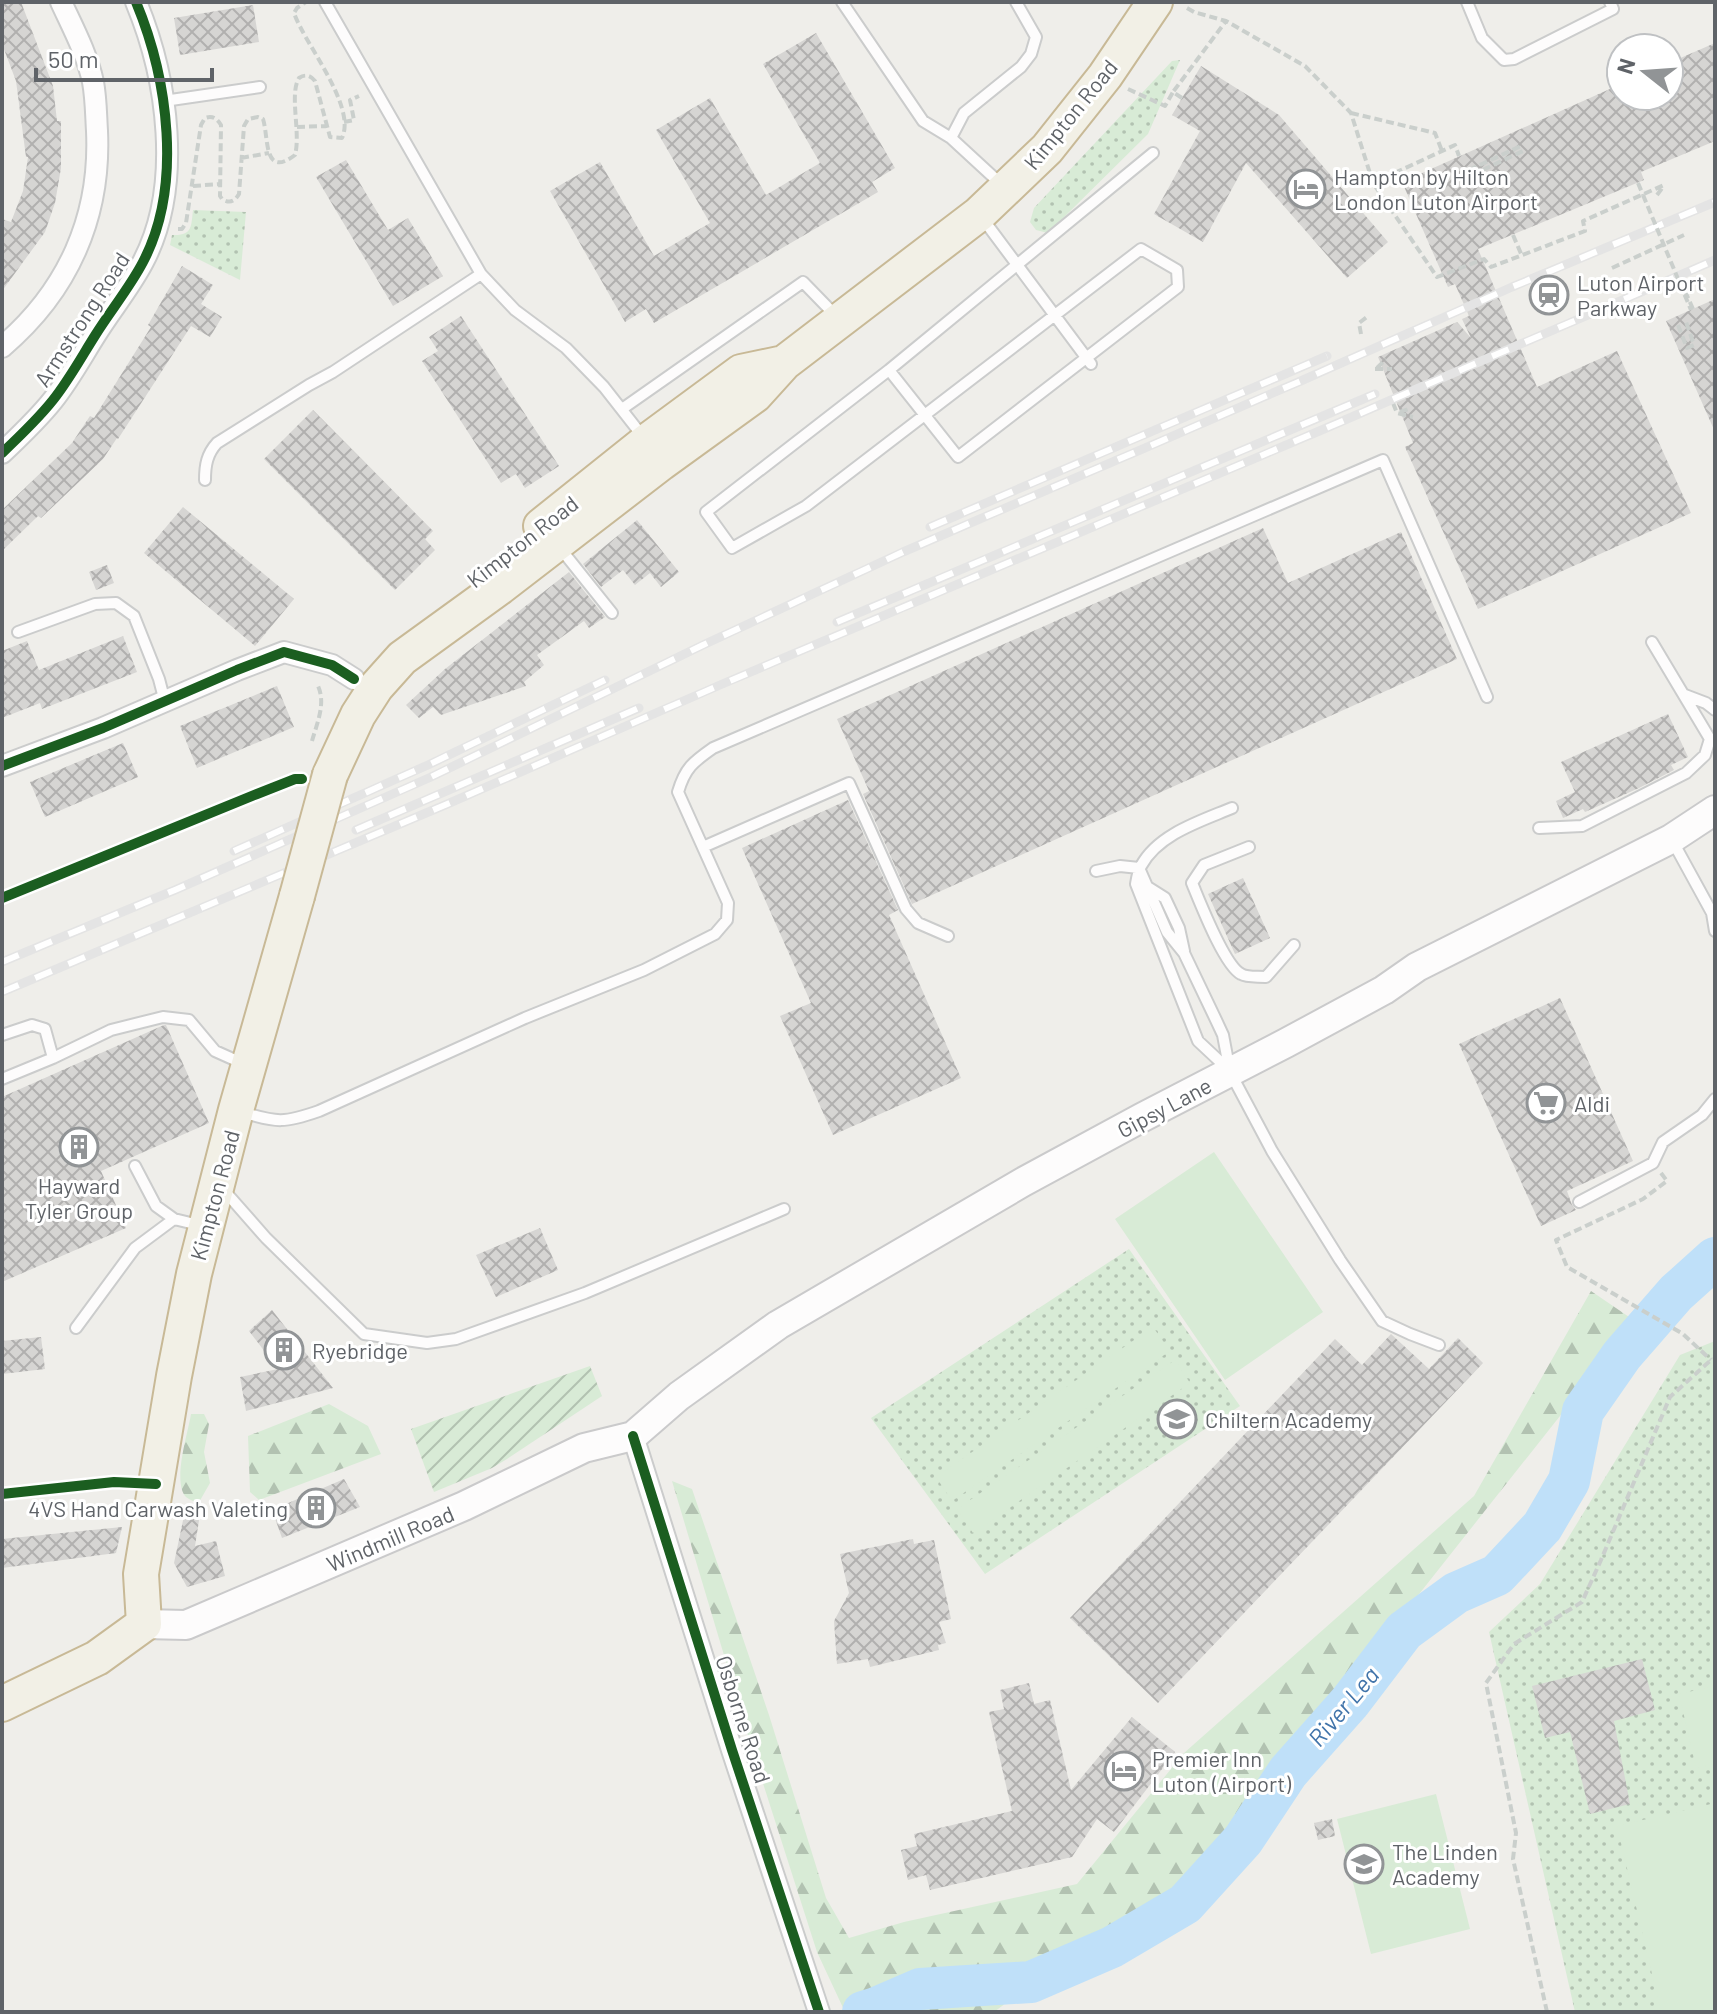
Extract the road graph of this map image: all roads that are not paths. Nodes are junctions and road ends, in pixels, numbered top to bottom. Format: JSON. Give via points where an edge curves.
{"nodes":[{"id":1,"x":61,"y":2,"type":"edge"},
{"id":2,"x":136,"y":2,"type":"edge"},
{"id":3,"x":325,"y":2,"type":"edge"},
{"id":4,"x":842,"y":2,"type":"edge"},
{"id":5,"x":1016,"y":2,"type":"edge"},
{"id":6,"x":1467,"y":2,"type":"edge"},
{"id":7,"x":1610,"y":2,"type":"edge"},
{"id":8,"x":1171,"y":5,"type":"edge"},
{"id":9,"x":260,"y":87,"type":"dead end"},
{"id":10,"x":164,"y":101,"type":"junction"},
{"id":11,"x":951,"y":138,"type":"junction"},
{"id":12,"x":1153,"y":153,"type":"dead end"},
{"id":13,"x":1006,"y":189,"type":"junction"},
{"id":14,"x":979,"y":214,"type":"junction"},
{"id":15,"x":1019,"y":264,"type":"junction"},
{"id":16,"x":481,"y":274,"type":"junction"},
{"id":17,"x":1055,"y":315,"type":"junction"},
{"id":18,"x":840,"y":320,"type":"junction"},
{"id":19,"x":2,"y":347,"type":"edge"},
{"id":20,"x":1089,"y":361,"type":"junction"},
{"id":21,"x":889,"y":370,"type":"junction"},
{"id":22,"x":622,"y":409,"type":"junction"},
{"id":23,"x":925,"y":414,"type":"junction"},
{"id":24,"x":653,"y":452,"type":"junction"},
{"id":25,"x":2,"y":453,"type":"edge"},
{"id":26,"x":205,"y":480,"type":"dead end"},
{"id":27,"x":556,"y":543,"type":"junction"},
{"id":28,"x":612,"y":613,"type":"dead end"},
{"id":29,"x":18,"y":632,"type":"dead end"},
{"id":30,"x":1652,"y":642,"type":"dead end"},
{"id":31,"x":354,"y":679,"type":"junction"},
{"id":32,"x":1685,"y":695,"type":"junction"},
{"id":33,"x":1487,"y":697,"type":"dead end"},
{"id":34,"x":165,"y":702,"type":"junction"},
{"id":35,"x":1715,"y":710,"type":"edge"},
{"id":36,"x":1715,"y":741,"type":"edge"},
{"id":37,"x":1705,"y":755,"type":"junction"},
{"id":38,"x":319,"y":764,"type":"junction"},
{"id":39,"x":2,"y":766,"type":"edge"},
{"id":40,"x":1232,"y":808,"type":"dead end"},
{"id":41,"x":1715,"y":810,"type":"edge"},
{"id":42,"x":1539,"y":828,"type":"dead end"},
{"id":43,"x":1671,"y":839,"type":"junction"},
{"id":44,"x":703,"y":847,"type":"junction"},
{"id":45,"x":1249,"y":847,"type":"dead end"},
{"id":46,"x":1139,"y":868,"type":"junction"},
{"id":47,"x":1096,"y":871,"type":"dead end"},
{"id":48,"x":1715,"y":931,"type":"edge"},
{"id":49,"x":948,"y":936,"type":"dead end"},
{"id":50,"x":1294,"y":945,"type":"dead end"},
{"id":51,"x":2,"y":1035,"type":"edge"},
{"id":52,"x":53,"y":1058,"type":"junction"},
{"id":53,"x":250,"y":1066,"type":"junction"},
{"id":54,"x":1230,"y":1072,"type":"junction"},
{"id":55,"x":2,"y":1079,"type":"edge"},
{"id":56,"x":1715,"y":1099,"type":"edge"},
{"id":57,"x":236,"y":1110,"type":"junction"},
{"id":58,"x":135,"y":1166,"type":"dead end"},
{"id":59,"x":217,"y":1183,"type":"junction"},
{"id":60,"x":1579,"y":1202,"type":"dead end"},
{"id":61,"x":784,"y":1209,"type":"dead end"},
{"id":62,"x":189,"y":1223,"type":"junction"},
{"id":63,"x":76,"y":1328,"type":"dead end"},
{"id":64,"x":1439,"y":1345,"type":"dead end"},
{"id":65,"x":633,"y":1436,"type":"junction"},
{"id":66,"x":156,"y":1484,"type":"junction"},
{"id":67,"x":2,"y":1494,"type":"edge"},
{"id":68,"x":144,"y":1624,"type":"junction"},
{"id":69,"x":2,"y":1704,"type":"edge"},
{"id":70,"x":819,"y":2012,"type":"edge"}],
"edges":[{"from":1,"to":19,"type":"street","via":[[93,81],[98,159],[92,203],[65,274],[24,328]]},
{"from":2,"to":10,"type":"street","name":"Armstrong Road"},
{"from":3,"to":16,"type":"lane"},
{"from":4,"to":11,"type":"lane","via":[[923,121]]},
{"from":5,"to":11,"type":"lane","via":[[1036,37],[1031,54],[964,113]]},
{"from":6,"to":7,"type":"lane","via":[[1482,38],[1504,60],[1613,9]]},
{"from":8,"to":13,"type":"highway","name":"Kimpton Road"},
{"from":9,"to":10,"type":"lane"},
{"from":10,"to":25,"type":"street","name":"Armstrong Road","via":[[165,186],[143,263],[53,400]]},
{"from":11,"to":13,"type":"lane"},
{"from":12,"to":15,"type":"lane"},
{"from":13,"to":14,"type":"highway","name":"Kimpton Road"},
{"from":14,"to":15,"type":"lane"},
{"from":14,"to":18,"type":"highway","name":"Kimpton Road"},
{"from":15,"to":17,"type":"lane"},
{"from":15,"to":21,"type":"lane"},
{"from":16,"to":22,"type":"lane","via":[[515,310],[566,348]]},
{"from":16,"to":26,"type":"lane","via":[[217,443],[206,460]]},
{"from":17,"to":20,"type":"lane"},
{"from":17,"to":20,"type":"lane","via":[[1141,249],[1177,270],[1178,287]]},
{"from":17,"to":23,"type":"lane"},
{"from":18,"to":22,"type":"lane","via":[[803,282]]},
{"from":18,"to":24,"type":"highway","name":"Kimpton Road","via":[[784,363],[741,372]]},
{"from":20,"to":23,"type":"lane","via":[[958,457]]},
{"from":21,"to":23,"type":"lane"},
{"from":21,"to":23,"type":"lane","via":[[706,512],[732,548],[806,506]]},
{"from":22,"to":24,"type":"lane"},
{"from":24,"to":27,"type":"highway","name":"Kimpton Road"},
{"from":24,"to":31,"type":"highway","name":"Kimpton Road","via":[[543,525],[389,643]]},
{"from":27,"to":28,"type":"lane"},
{"from":27,"to":38,"type":"highway","name":"Kimpton Road","via":[[402,658]]},
{"from":29,"to":34,"type":"lane","via":[[95,604],[116,603],[134,616]]},
{"from":30,"to":32,"type":"lane"},
{"from":31,"to":34,"type":"street","via":[[332,665],[284,652]]},
{"from":31,"to":38,"type":"highway","name":"Kimpton Road"},
{"from":32,"to":35,"type":"lane"},
{"from":32,"to":37,"type":"lane","via":[[1710,739]]},
{"from":33,"to":44,"type":"lane","via":[[1383,460],[713,748],[691,764],[678,792]]},
{"from":34,"to":39,"type":"street"},
{"from":36,"to":37,"type":"lane"},
{"from":37,"to":42,"type":"lane","via":[[1686,773],[1582,826]]},
{"from":38,"to":53,"type":"highway","name":"Kimpton Road","bridge":true,"via":[[297,896]]},
{"from":40,"to":46,"type":"lane","via":[[1168,838]]},
{"from":41,"to":43,"type":"main road","name":"Gipsy Lane"},
{"from":43,"to":48,"type":"lane","via":[[1712,913]]},
{"from":43,"to":54,"type":"main road","name":"Gipsy Lane","via":[[1417,967]]},
{"from":44,"to":49,"type":"lane","via":[[849,783],[906,909],[918,923]]},
{"from":44,"to":57,"type":"lane","via":[[728,903],[727,920],[715,934],[319,1111],[274,1121]]},
{"from":45,"to":50,"type":"lane","via":[[1204,865],[1192,883],[1204,913],[1232,968],[1243,976],[1266,977]]},
{"from":46,"to":47,"type":"lane"},
{"from":46,"to":54,"type":"lane","via":[[1146,886],[1165,898],[1179,928],[1184,953],[1223,1035]]},
{"from":46,"to":54,"type":"lane","via":[[1136,884],[1198,1041]]},
{"from":51,"to":52,"type":"lane","via":[[32,1025],[45,1029]]},
{"from":52,"to":53,"type":"lane","via":[[111,1030],[163,1017],[189,1020],[215,1051]]},
{"from":52,"to":55,"type":"lane"},
{"from":53,"to":57,"type":"highway","name":"Kimpton Road"},
{"from":54,"to":64,"type":"lane","via":[[1272,1151],[1382,1321]]},
{"from":54,"to":65,"type":"main road","name":"Gipsy Lane","via":[[1023,1182],[778,1325]]},
{"from":56,"to":60,"type":"lane","via":[[1702,1115],[1663,1142],[1653,1163]]},
{"from":57,"to":59,"type":"highway","name":"Kimpton Road"},
{"from":58,"to":62,"type":"lane","via":[[156,1206]]},
{"from":59,"to":61,"type":"lane","via":[[364,1334],[427,1343],[456,1339],[585,1293]]},
{"from":59,"to":62,"type":"highway","name":"Kimpton Road"},
{"from":62,"to":63,"type":"lane","via":[[135,1248]]},
{"from":62,"to":66,"type":"highway","name":"Kimpton Road","via":[[194,1274]]},
{"from":65,"to":68,"type":"main road","name":"Windmill Road","via":[[584,1448],[464,1506],[186,1625]]},
{"from":65,"to":70,"type":"street","name":"Osborne Road"},
{"from":66,"to":67,"type":"lane","via":[[114,1482]]},
{"from":66,"to":68,"type":"highway","name":"Kimpton Road","via":[[141,1574]]},
{"from":68,"to":69,"type":"highway","via":[[97,1658]]}]}
